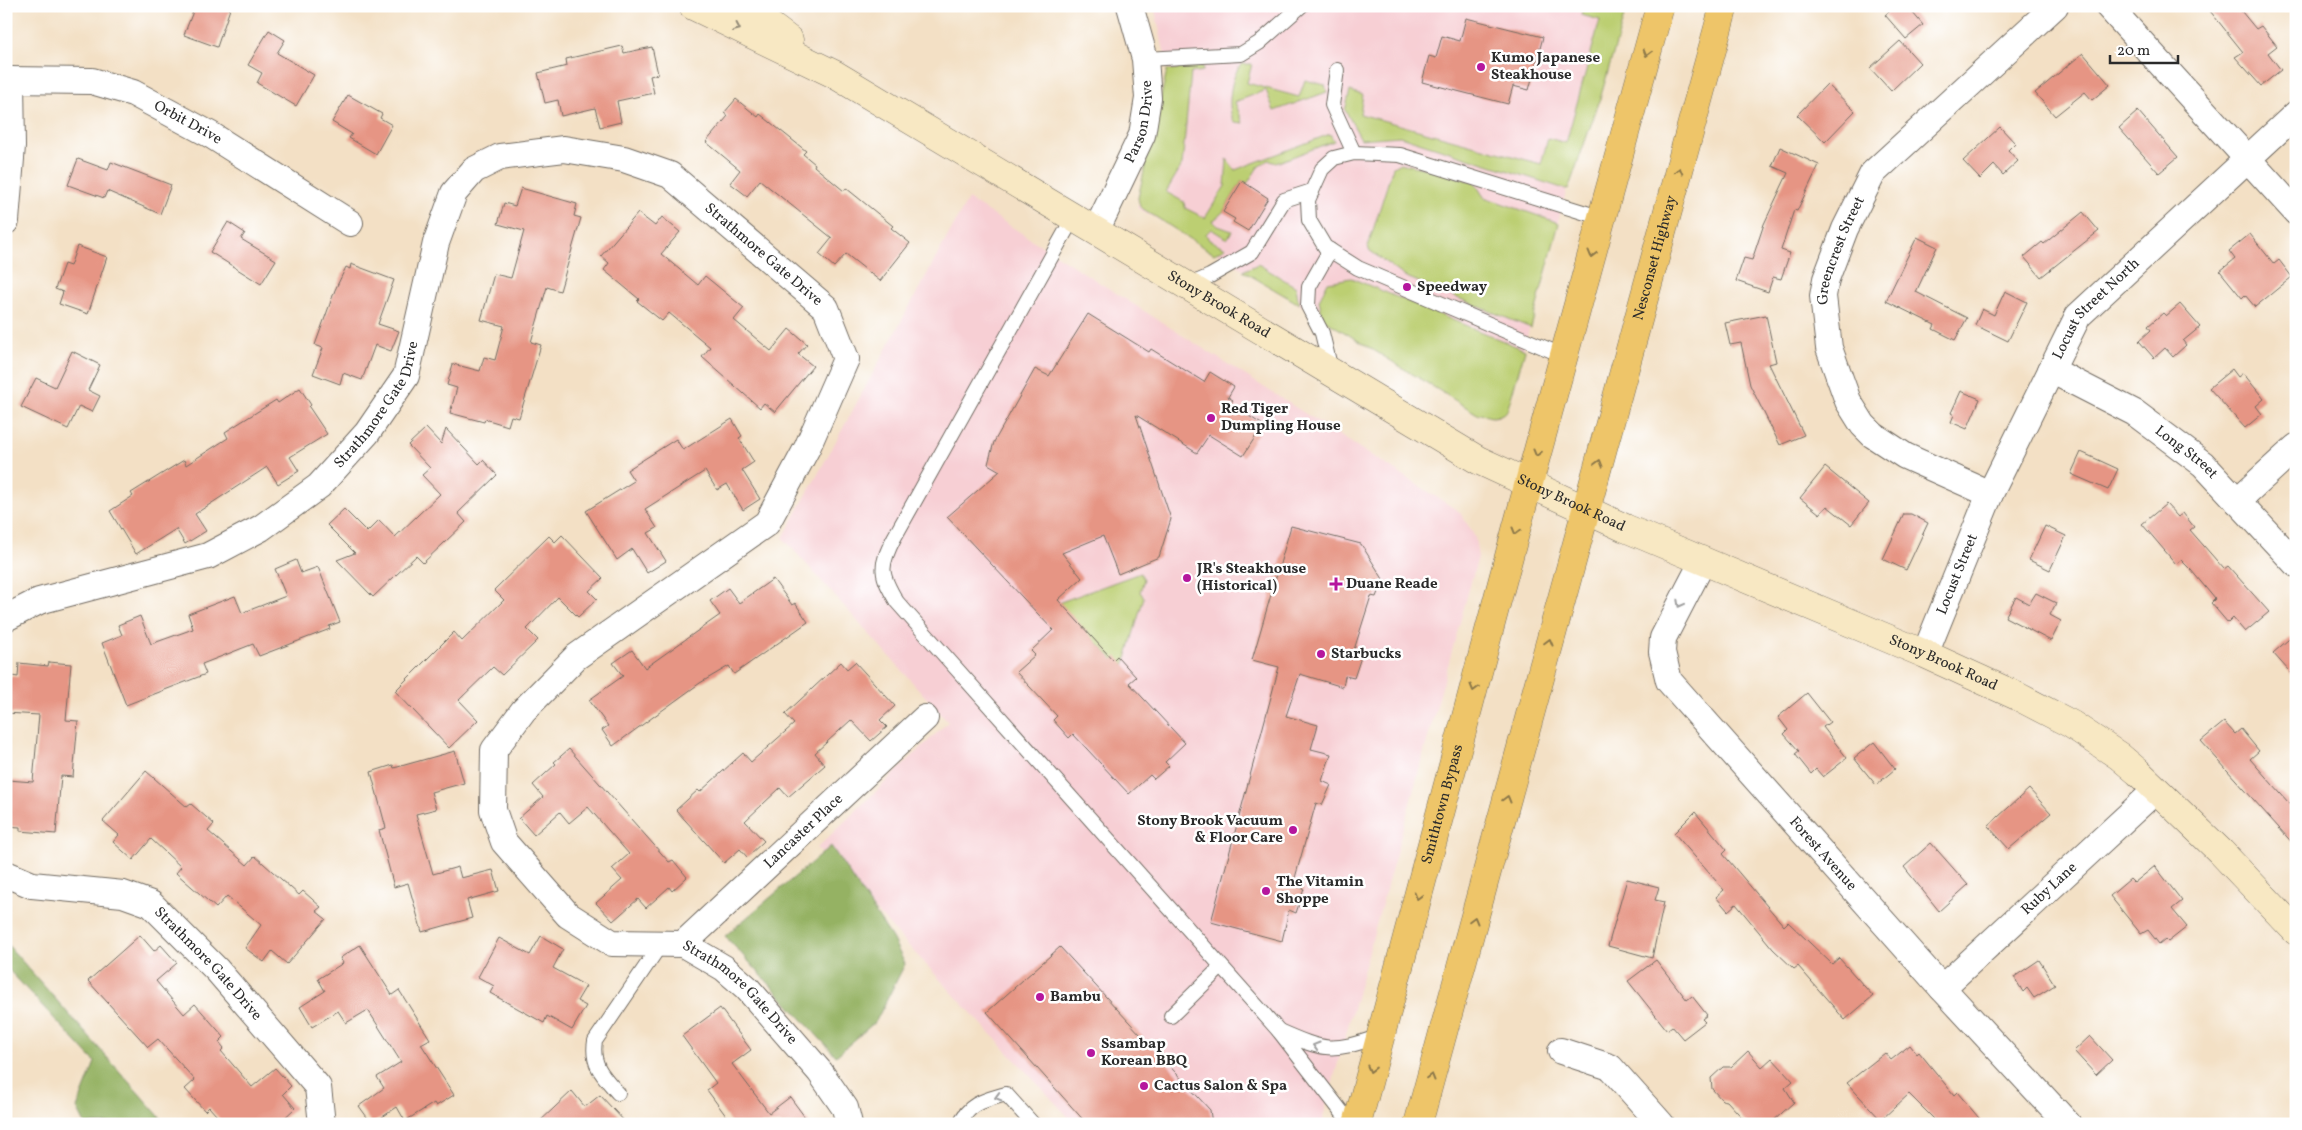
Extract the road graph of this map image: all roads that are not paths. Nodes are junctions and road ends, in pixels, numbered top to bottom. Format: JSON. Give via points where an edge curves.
{"nodes":[{"id":1,"x":693,"y":6,"type":"edge"},
{"id":2,"x":744,"y":6,"type":"edge"},
{"id":3,"x":1130,"y":6,"type":"edge"},
{"id":4,"x":1301,"y":6,"type":"edge"},
{"id":5,"x":1660,"y":6,"type":"edge"},
{"id":6,"x":1724,"y":6,"type":"edge"},
{"id":7,"x":2054,"y":6,"type":"edge"},
{"id":8,"x":2108,"y":6,"type":"edge"},
{"id":9,"x":1145,"y":59,"type":"junction"},
{"id":10,"x":1337,"y":70,"type":"dead end"},
{"id":11,"x":834,"y":74,"type":"junction"},
{"id":12,"x":8,"y":80,"type":"edge"},
{"id":13,"x":2296,"y":114,"type":"edge"},
{"id":14,"x":1354,"y":153,"type":"junction"},
{"id":15,"x":2248,"y":158,"type":"junction"},
{"id":16,"x":1312,"y":191,"type":"junction"},
{"id":17,"x":2296,"y":212,"type":"edge"},
{"id":18,"x":1073,"y":218,"type":"junction"},
{"id":19,"x":1602,"y":218,"type":"junction"},
{"id":20,"x":6,"y":221,"type":"edge"},
{"id":21,"x":350,"y":223,"type":"dead end"},
{"id":22,"x":1096,"y":232,"type":"junction"},
{"id":23,"x":1330,"y":250,"type":"junction"},
{"id":24,"x":1187,"y":286,"type":"junction"},
{"id":25,"x":1564,"y":356,"type":"junction"},
{"id":26,"x":2052,"y":370,"type":"junction"},
{"id":27,"x":1332,"y":371,"type":"junction"},
{"id":28,"x":2296,"y":447,"type":"edge"},
{"id":29,"x":1529,"y":484,"type":"junction"},
{"id":30,"x":1990,"y":494,"type":"junction"},
{"id":31,"x":2237,"y":501,"type":"junction"},
{"id":32,"x":1586,"y":510,"type":"junction"},
{"id":33,"x":1703,"y":561,"type":"junction"},
{"id":34,"x":2296,"y":564,"type":"edge"},
{"id":35,"x":6,"y":618,"type":"edge"},
{"id":36,"x":1925,"y":654,"type":"junction"},
{"id":37,"x":925,"y":718,"type":"dead end"},
{"id":38,"x":2156,"y":790,"type":"junction"},
{"id":39,"x":6,"y":874,"type":"edge"},
{"id":40,"x":2296,"y":931,"type":"edge"},
{"id":41,"x":672,"y":944,"type":"junction"},
{"id":42,"x":1221,"y":967,"type":"junction"},
{"id":43,"x":1942,"y":988,"type":"junction"},
{"id":44,"x":1172,"y":1016,"type":"dead end"},
{"id":45,"x":1278,"y":1031,"type":"junction"},
{"id":46,"x":1380,"y":1036,"type":"junction"},
{"id":47,"x":1561,"y":1051,"type":"dead end"},
{"id":48,"x":618,"y":1094,"type":"dead end"},
{"id":49,"x":322,"y":1124,"type":"edge"},
{"id":50,"x":849,"y":1124,"type":"edge"},
{"id":51,"x":960,"y":1124,"type":"edge"},
{"id":52,"x":1033,"y":1124,"type":"edge"},
{"id":53,"x":1351,"y":1124,"type":"edge"},
{"id":54,"x":1357,"y":1124,"type":"edge"},
{"id":55,"x":1418,"y":1124,"type":"edge"},
{"id":56,"x":1661,"y":1124,"type":"edge"},
{"id":57,"x":2068,"y":1124,"type":"edge"}],
"edges":[{"from":1,"to":11,"type":"main road","name":"Stony Brook Road","one_way":true},
{"from":2,"to":11,"type":"main road","name":"Stony Brook Road"},
{"from":3,"to":9,"type":"street","name":"Parson Drive"},
{"from":4,"to":9,"type":"lane","via":[[1242,54]]},
{"from":5,"to":19,"type":"highway","one_way":true},
{"from":32,"to":6,"type":"highway","name":"Nesconset Highway","one_way":true},
{"from":7,"to":30,"type":"street","name":"Greencrest Street","via":[[1873,173],[1845,229],[1823,296],[1829,348],[1848,401],[1863,425],[1905,456]]},
{"from":8,"to":15,"type":"street"},
{"from":9,"to":22,"type":"street","name":"Parson Drive","via":[[1148,98],[1142,135]]},
{"from":10,"to":14,"type":"lane","via":[[1332,104]]},
{"from":11,"to":18,"type":"main road","name":"Stony Brook Road"},
{"from":12,"to":20,"type":"street","via":[[12,146]]},
{"from":12,"to":21,"type":"street","name":"Orbit Drive","via":[[92,81],[133,93],[212,135]]},
{"from":13,"to":15,"type":"street"},
{"from":14,"to":16,"type":"lane","via":[[1334,158],[1322,169]]},
{"from":14,"to":19,"type":"lane","via":[[1400,155]]},
{"from":15,"to":17,"type":"street"},
{"from":15,"to":26,"type":"street","name":"Locust Street North","via":[[2078,316]]},
{"from":16,"to":23,"type":"lane","via":[[1308,200],[1309,220]]},
{"from":16,"to":24,"type":"lane","via":[[1284,200],[1252,252]]},
{"from":18,"to":22,"type":"main road","name":"Stony Brook Road"},
{"from":18,"to":42,"type":"lane","via":[[883,559],[884,581],[897,602]]},
{"from":19,"to":25,"type":"highway","one_way":true},
{"from":22,"to":24,"type":"main road","name":"Stony Brook Road"},
{"from":23,"to":25,"type":"lane","via":[[1358,268]]},
{"from":23,"to":27,"type":"lane","via":[[1310,287],[1308,306],[1322,333]]},
{"from":24,"to":27,"type":"main road","name":"Stony Brook Road"},
{"from":25,"to":29,"type":"highway","one_way":true},
{"from":26,"to":30,"type":"street","name":"Locust Street North"},
{"from":26,"to":31,"type":"street","name":"Long Street","via":[[2135,413],[2203,464]]},
{"from":27,"to":29,"type":"main road","name":"Stony Brook Road","via":[[1478,460]]},
{"from":28,"to":31,"type":"street"},
{"from":29,"to":32,"type":"main road","name":"Stony Brook Road"},
{"from":29,"to":46,"type":"highway","name":"Smithtown Bypass","one_way":true},
{"from":30,"to":36,"type":"street","name":"Locust Street"},
{"from":31,"to":34,"type":"street","name":"Long Street"},
{"from":32,"to":33,"type":"main road","name":"Stony Brook Road"},
{"from":55,"to":32,"type":"highway","one_way":true},
{"from":33,"to":36,"type":"main road","name":"Stony Brook Road"},
{"from":33,"to":43,"type":"street","name":"Forest Avenue","one_way":true,"via":[[1663,638],[1663,659],[1669,681]]},
{"from":35,"to":41,"type":"street","name":"Strathmore Gate Drive","via":[[39,601],[208,556],[261,528],[319,486],[367,433],[406,376],[436,243],[454,193],[474,170],[500,157],[564,148],[624,159],[670,175],[826,308],[846,358],[807,448],[767,523],[576,657],[522,711],[494,750],[493,810],[504,842],[568,915],[612,943]]},
{"from":36,"to":38,"type":"main road","name":"Stony Brook Road","via":[[2071,724],[2119,756]]},
{"from":37,"to":41,"type":"street","name":"Lancaster Place"},
{"from":38,"to":40,"type":"main road","name":"Stony Brook Road"},
{"from":38,"to":43,"type":"street","name":"Ruby Lane"},
{"from":39,"to":49,"type":"street","name":"Strathmore Gate Drive","via":[[32,885],[123,894],[151,904],[217,970],[318,1087]]},
{"from":41,"to":48,"type":"lane","via":[[594,1041],[592,1055],[597,1069]]},
{"from":41,"to":50,"type":"street","name":"Strathmore Gate Drive","via":[[724,968],[747,988],[820,1072],[845,1108]]},
{"from":42,"to":44,"type":"lane"},
{"from":42,"to":45,"type":"lane"},
{"from":43,"to":57,"type":"street","name":"Forest Avenue"},
{"from":46,"to":45,"type":"lane","one_way":true,"via":[[1351,1046],[1326,1049]]},
{"from":45,"to":53,"type":"lane"},
{"from":46,"to":54,"type":"highway","name":"Smithtown Bypass","one_way":true},
{"from":47,"to":56,"type":"street","via":[[1610,1067]]},
{"from":52,"to":51,"type":"lane","one_way":true,"via":[[1006,1094],[976,1103],[964,1114]]}]}
